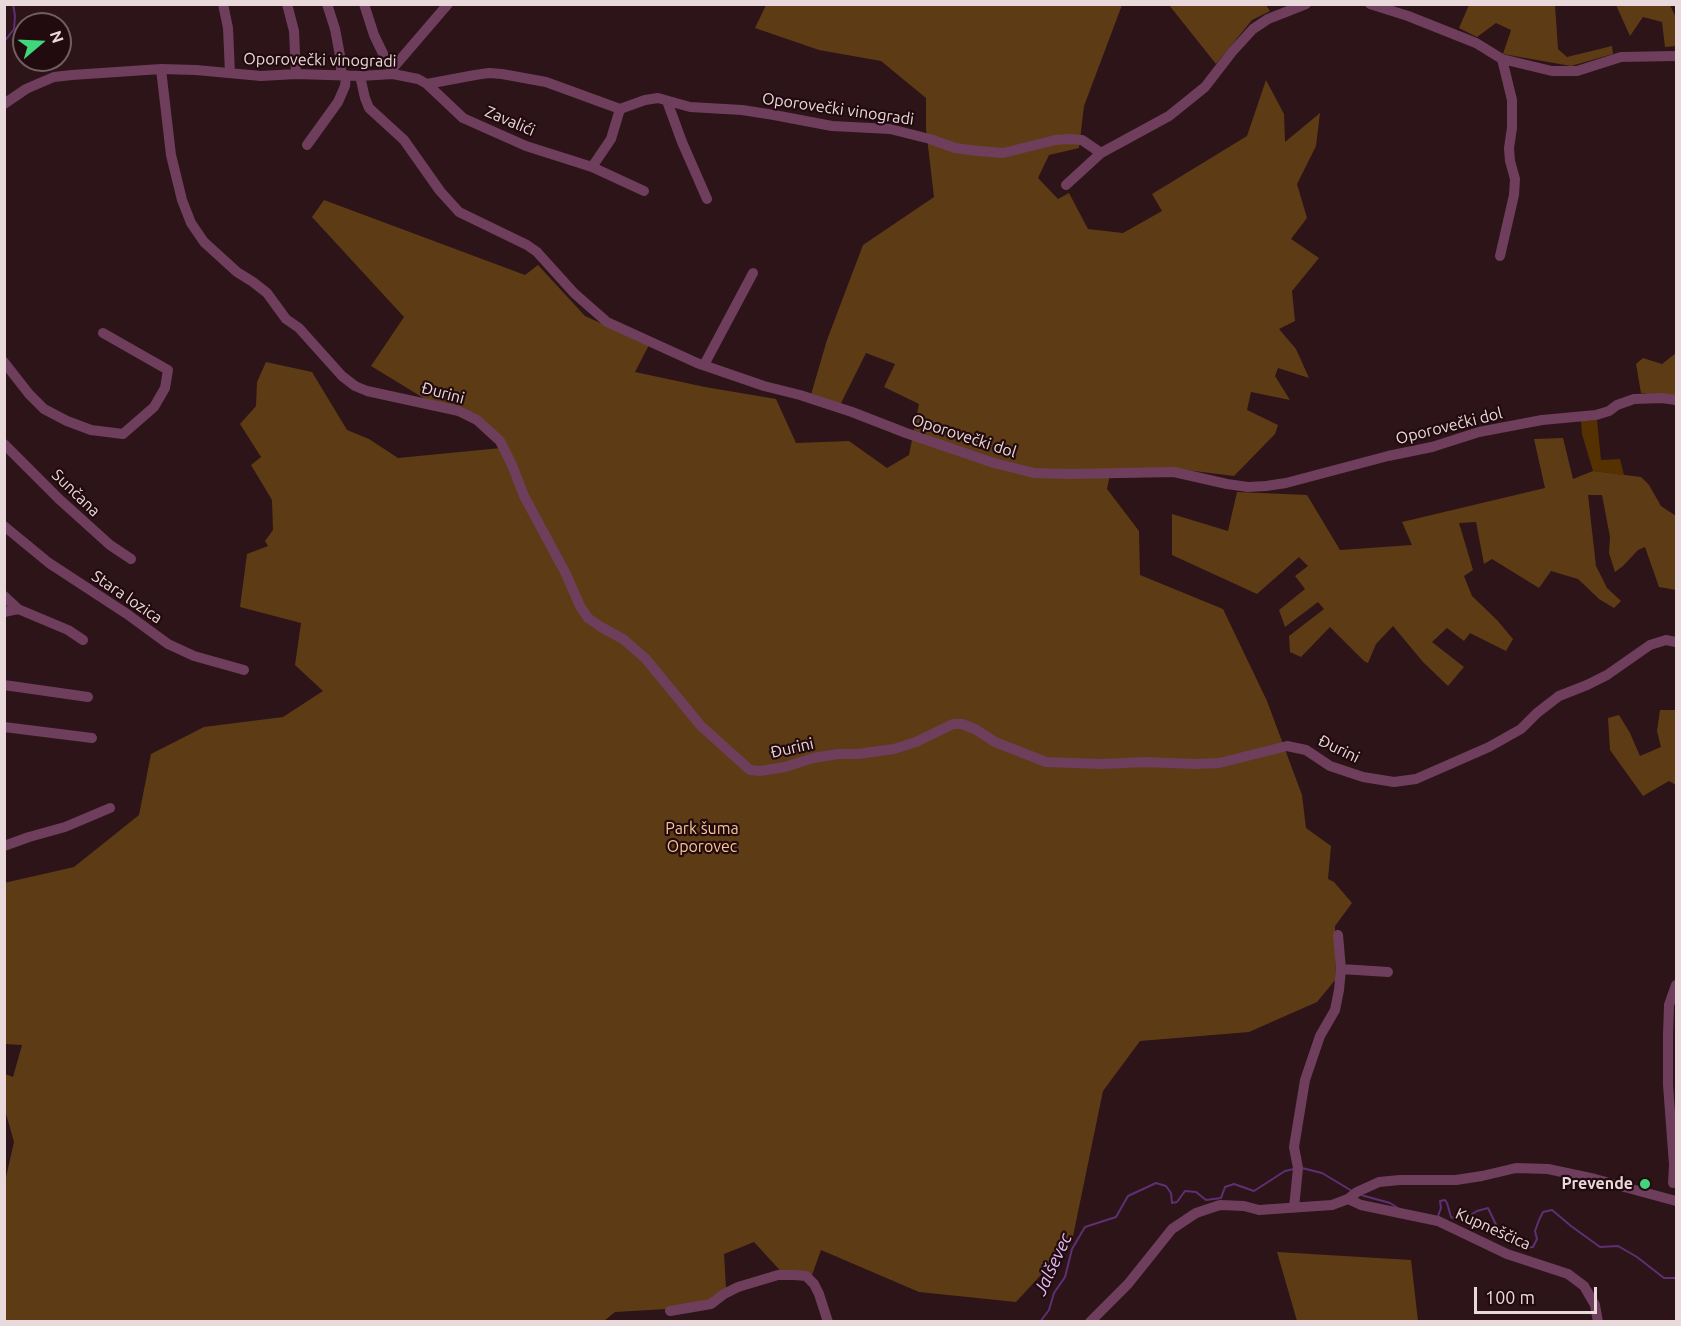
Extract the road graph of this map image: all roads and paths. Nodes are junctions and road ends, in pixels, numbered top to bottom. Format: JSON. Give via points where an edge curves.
{"nodes":[{"id":1,"x":223,"y":4,"type":"edge"},
{"id":2,"x":287,"y":4,"type":"edge"},
{"id":3,"x":327,"y":4,"type":"edge"},
{"id":4,"x":364,"y":4,"type":"edge"},
{"id":5,"x":448,"y":4,"type":"edge"},
{"id":6,"x":1306,"y":4,"type":"edge"},
{"id":7,"x":1370,"y":4,"type":"edge"},
{"id":8,"x":1677,"y":56,"type":"edge"},
{"id":9,"x":1502,"y":59,"type":"junction"},
{"id":10,"x":161,"y":69,"type":"junction"},
{"id":11,"x":393,"y":71,"type":"junction"},
{"id":12,"x":230,"y":73,"type":"junction"},
{"id":13,"x":296,"y":74,"type":"junction"},
{"id":14,"x":343,"y":75,"type":"junction"},
{"id":15,"x":360,"y":76,"type":"junction"},
{"id":16,"x":427,"y":84,"type":"junction"},
{"id":17,"x":667,"y":100,"type":"junction"},
{"id":18,"x":4,"y":104,"type":"edge"},
{"id":19,"x":620,"y":110,"type":"junction"},
{"id":20,"x":308,"y":145,"type":"dead end"},
{"id":21,"x":1101,"y":153,"type":"junction"},
{"id":22,"x":592,"y":167,"type":"junction"},
{"id":23,"x":1066,"y":185,"type":"dead end"},
{"id":24,"x":644,"y":191,"type":"dead end"},
{"id":25,"x":707,"y":199,"type":"dead end"},
{"id":26,"x":1500,"y":256,"type":"dead end"},
{"id":27,"x":753,"y":273,"type":"dead end"},
{"id":28,"x":103,"y":333,"type":"dead end"},
{"id":29,"x":4,"y":362,"type":"edge"},
{"id":30,"x":704,"y":366,"type":"junction"},
{"id":31,"x":1677,"y":400,"type":"edge"},
{"id":32,"x":4,"y":444,"type":"edge"},
{"id":33,"x":4,"y":526,"type":"edge"},
{"id":34,"x":131,"y":559,"type":"dead end"},
{"id":35,"x":4,"y":596,"type":"edge"},
{"id":36,"x":18,"y":609,"type":"junction"},
{"id":37,"x":4,"y":612,"type":"edge"},
{"id":38,"x":83,"y":640,"type":"dead end"},
{"id":39,"x":1677,"y":642,"type":"edge"},
{"id":40,"x":244,"y":670,"type":"dead end"},
{"id":41,"x":4,"y":685,"type":"edge"},
{"id":42,"x":88,"y":697,"type":"dead end"},
{"id":43,"x":4,"y":726,"type":"edge"},
{"id":44,"x":92,"y":738,"type":"dead end"},
{"id":45,"x":110,"y":808,"type":"dead end"},
{"id":46,"x":4,"y":846,"type":"edge"},
{"id":47,"x":1338,"y":935,"type":"dead end"},
{"id":48,"x":1341,"y":969,"type":"junction"},
{"id":49,"x":1388,"y":972,"type":"dead end"},
{"id":50,"x":1677,"y":985,"type":"edge"},
{"id":51,"x":1675,"y":1183,"type":"edge"},
{"id":52,"x":1353,"y":1196,"type":"junction"},
{"id":53,"x":1672,"y":1199,"type":"edge"},
{"id":54,"x":1294,"y":1208,"type":"junction"},
{"id":55,"x":670,"y":1311,"type":"dead end"},
{"id":56,"x":828,"y":1322,"type":"edge"},
{"id":57,"x":1090,"y":1322,"type":"edge"},
{"id":58,"x":1598,"y":1322,"type":"edge"}],
"edges":[{"from":1,"to":12,"type":"street"},
{"from":2,"to":13,"type":"street","via":[[294,31]]},
{"from":3,"to":14,"type":"street"},
{"from":4,"to":11,"type":"street"},
{"from":5,"to":11,"type":"street"},
{"from":6,"to":21,"type":"street","via":[[1253,29],[1205,87],[1169,116]]},
{"from":7,"to":9,"type":"street","via":[[1466,39]]},
{"from":8,"to":9,"type":"street","via":[[1621,57],[1577,71],[1552,71]]},
{"from":9,"to":26,"type":"street","via":[[1512,100],[1509,155],[1515,179]]},
{"from":10,"to":12,"type":"street","name":"Oporovečki vinogradi"},
{"from":10,"to":18,"type":"street","name":"Oporovečki vinogradi","via":[[54,77]]},
{"from":10,"to":39,"type":"street","name":"Đurini","via":[[173,166],[190,223],[204,242],[267,293],[286,319],[355,386],[459,411],[477,420],[500,441],[588,618],[645,658],[701,726],[750,770],[784,767],[838,754],[894,749],[953,724],[962,724],[1046,762],[1195,765],[1287,746],[1306,750],[1330,766],[1363,777],[1394,782],[1416,779],[1521,729],[1559,696],[1607,675],[1650,645],[1666,639]]},
{"from":11,"to":15,"type":"street","name":"Oporovečki vinogradi"},
{"from":11,"to":16,"type":"street","name":"Oporovečki vinogradi"},
{"from":12,"to":13,"type":"street","name":"Oporovečki vinogradi"},
{"from":13,"to":14,"type":"street","name":"Oporovečki vinogradi"},
{"from":14,"to":15,"type":"street","name":"Oporovečki vinogradi"},
{"from":14,"to":20,"type":"street","via":[[345,86],[338,102]]},
{"from":15,"to":30,"type":"street","name":"Oporovečki dol","via":[[369,108],[404,140],[459,212],[537,252],[607,322]]},
{"from":16,"to":19,"type":"street","name":"Oporovečki vinogradi","via":[[502,74],[546,82]]},
{"from":16,"to":22,"type":"street","name":"Zavalići","via":[[463,118],[526,146]]},
{"from":17,"to":19,"type":"street","name":"Oporovečki vinogradi","via":[[652,98]]},
{"from":17,"to":21,"type":"street","name":"Oporovečki vinogradi","via":[[690,107],[742,110],[832,126],[890,129],[978,151],[1003,153],[1070,139],[1082,140]]},
{"from":17,"to":25,"type":"street"},
{"from":19,"to":22,"type":"street","via":[[610,139]]},
{"from":21,"to":23,"type":"street"},
{"from":22,"to":24,"type":"street","name":"Zavalići"},
{"from":27,"to":30,"type":"street"},
{"from":28,"to":29,"type":"street","via":[[168,370],[165,388],[154,407],[123,434],[91,430],[44,409]]},
{"from":30,"to":31,"type":"street","name":"Oporovečki dol","via":[[852,412],[993,463],[1034,473],[1174,472],[1248,487],[1286,483],[1490,430],[1596,415],[1634,399]]},
{"from":32,"to":34,"type":"street","name":"Sunčana","via":[[59,499]]},
{"from":33,"to":40,"type":"street","name":"Stara lozica","via":[[49,563],[168,644]]},
{"from":35,"to":36,"type":"street"},
{"from":36,"to":37,"type":"street"},
{"from":36,"to":38,"type":"street"},
{"from":41,"to":42,"type":"street"},
{"from":43,"to":44,"type":"street"},
{"from":45,"to":46,"type":"street"},
{"from":47,"to":48,"type":"street"},
{"from":48,"to":49,"type":"street"},
{"from":48,"to":54,"type":"street","via":[[1335,1010],[1320,1036],[1305,1080],[1294,1147],[1298,1168]]},
{"from":50,"to":51,"type":"street","via":[[1669,1005],[1668,1035]]},
{"from":51,"to":53,"type":"street"},
{"from":52,"to":53,"type":"street","via":[[1379,1182],[1456,1180],[1516,1168],[1548,1169]]},
{"from":52,"to":54,"type":"street","via":[[1332,1206]]},
{"from":52,"to":58,"type":"street","name":"Kupneščica","via":[[1361,1205],[1438,1221],[1507,1254],[1568,1275],[1584,1286],[1595,1305]]},
{"from":54,"to":57,"type":"street","via":[[1259,1210],[1220,1205],[1196,1213],[1172,1229],[1128,1284]]},
{"from":55,"to":56,"type":"street","via":[[711,1304],[738,1287],[778,1275],[794,1275],[806,1276],[814,1284]]}]}
